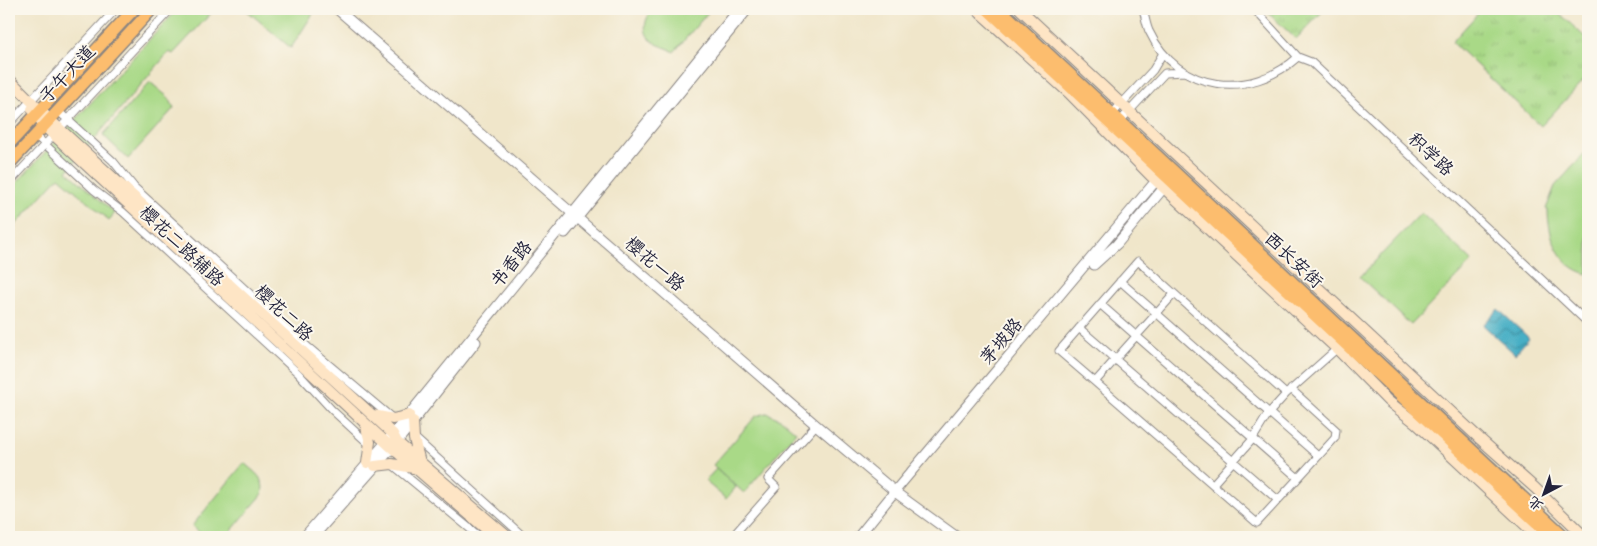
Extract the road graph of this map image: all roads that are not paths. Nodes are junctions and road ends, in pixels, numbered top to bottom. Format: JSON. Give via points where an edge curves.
{"nodes":[{"id":1,"x":116,"y":9,"type":"edge"},
{"id":2,"x":134,"y":9,"type":"edge"},
{"id":3,"x":152,"y":9,"type":"edge"},
{"id":4,"x":171,"y":9,"type":"edge"},
{"id":5,"x":337,"y":9,"type":"edge"},
{"id":6,"x":739,"y":9,"type":"edge"},
{"id":7,"x":748,"y":9,"type":"edge"},
{"id":8,"x":976,"y":9,"type":"edge"},
{"id":9,"x":987,"y":9,"type":"edge"},
{"id":10,"x":1000,"y":9,"type":"edge"},
{"id":11,"x":1020,"y":9,"type":"edge"},
{"id":12,"x":1143,"y":9,"type":"edge"},
{"id":13,"x":1254,"y":9,"type":"edge"},
{"id":14,"x":1163,"y":53,"type":"junction"},
{"id":15,"x":1298,"y":57,"type":"junction"},
{"id":16,"x":1197,"y":78,"type":"junction"},
{"id":17,"x":9,"y":79,"type":"edge"},
{"id":18,"x":9,"y":87,"type":"edge"},
{"id":19,"x":29,"y":103,"type":"junction"},
{"id":20,"x":57,"y":110,"type":"junction"},
{"id":21,"x":38,"y":112,"type":"junction"},
{"id":22,"x":1121,"y":112,"type":"junction"},
{"id":23,"x":68,"y":120,"type":"junction"},
{"id":24,"x":46,"y":123,"type":"junction"},
{"id":25,"x":9,"y":124,"type":"edge"},
{"id":26,"x":56,"y":132,"type":"junction"},
{"id":27,"x":35,"y":135,"type":"junction"},
{"id":28,"x":9,"y":144,"type":"edge"},
{"id":29,"x":45,"y":144,"type":"junction"},
{"id":30,"x":9,"y":164,"type":"edge"},
{"id":31,"x":1166,"y":177,"type":"junction"},
{"id":32,"x":9,"y":183,"type":"edge"},
{"id":33,"x":1142,"y":198,"type":"junction"},
{"id":34,"x":1150,"y":205,"type":"junction"},
{"id":35,"x":575,"y":215,"type":"junction"},
{"id":36,"x":1120,"y":281,"type":"junction"},
{"id":37,"x":1174,"y":294,"type":"junction"},
{"id":38,"x":1100,"y":304,"type":"junction"},
{"id":39,"x":1157,"y":314,"type":"junction"},
{"id":40,"x":1588,"y":323,"type":"edge"},
{"id":41,"x":1079,"y":328,"type":"junction"},
{"id":42,"x":1136,"y":336,"type":"junction"},
{"id":43,"x":1341,"y":346,"type":"junction"},
{"id":44,"x":1115,"y":360,"type":"junction"},
{"id":45,"x":1095,"y":382,"type":"junction"},
{"id":46,"x":1288,"y":392,"type":"junction"},
{"id":47,"x":1268,"y":414,"type":"junction"},
{"id":48,"x":368,"y":418,"type":"junction"},
{"id":49,"x":411,"y":418,"type":"junction"},
{"id":50,"x":392,"y":419,"type":"junction"},
{"id":51,"x":816,"y":425,"type":"junction"},
{"id":52,"x":414,"y":437,"type":"junction"},
{"id":53,"x":1252,"y":440,"type":"junction"},
{"id":54,"x":392,"y":441,"type":"junction"},
{"id":55,"x":370,"y":444,"type":"junction"},
{"id":56,"x":1318,"y":456,"type":"junction"},
{"id":57,"x":1234,"y":461,"type":"junction"},
{"id":58,"x":371,"y":464,"type":"junction"},
{"id":59,"x":392,"y":464,"type":"junction"},
{"id":60,"x":418,"y":465,"type":"junction"},
{"id":61,"x":1298,"y":478,"type":"junction"},
{"id":62,"x":1214,"y":484,"type":"junction"},
{"id":63,"x":897,"y":493,"type":"junction"},
{"id":64,"x":1278,"y":500,"type":"junction"},
{"id":65,"x":304,"y":537,"type":"edge"},
{"id":66,"x":313,"y":537,"type":"edge"},
{"id":67,"x":480,"y":537,"type":"edge"},
{"id":68,"x":495,"y":537,"type":"edge"},
{"id":69,"x":508,"y":537,"type":"edge"},
{"id":70,"x":524,"y":537,"type":"edge"},
{"id":71,"x":732,"y":537,"type":"edge"},
{"id":72,"x":858,"y":537,"type":"edge"},
{"id":73,"x":866,"y":537,"type":"edge"},
{"id":74,"x":957,"y":537,"type":"edge"},
{"id":75,"x":1538,"y":537,"type":"edge"},
{"id":76,"x":1552,"y":537,"type":"edge"},
{"id":77,"x":1565,"y":537,"type":"edge"},
{"id":78,"x":1585,"y":537,"type":"edge"}],
"edges":[{"from":1,"to":19,"type":"street"},
{"from":2,"to":21,"type":"main road","name":"子午大道"},
{"from":3,"to":20,"type":"main road","name":"子午大道"},
{"from":4,"to":23,"type":"street"},
{"from":5,"to":35,"type":"street","name":"樱花一路"},
{"from":6,"to":35,"type":"street","name":"书香路"},
{"from":7,"to":35,"type":"street","name":"书香路"},
{"from":8,"to":31,"type":"main road"},
{"from":9,"to":31,"type":"main road","name":"西长安街"},
{"from":10,"to":22,"type":"main road","name":"西长安街"},
{"from":11,"to":22,"type":"main road"},
{"from":12,"to":14,"type":"street","via":[[1148,31]]},
{"from":13,"to":15,"type":"street","name":"积学路"},
{"from":14,"to":16,"type":"street"},
{"from":14,"to":22,"type":"street"},
{"from":15,"to":16,"type":"street","via":[[1275,74],[1249,84],[1222,84]]},
{"from":15,"to":40,"type":"street","name":"积学路","via":[[1310,62]]},
{"from":16,"to":22,"type":"street","via":[[1182,71],[1165,74]]},
{"from":17,"to":19,"type":"main road"},
{"from":18,"to":19,"type":"main road"},
{"from":19,"to":21,"type":"main road","name":"樱花二路"},
{"from":19,"to":25,"type":"street"},
{"from":20,"to":23,"type":"street","name":"樱花二路辅路"},
{"from":20,"to":24,"type":"main road","name":"子午大道"},
{"from":21,"to":24,"type":"main road","name":"樱花二路"},
{"from":21,"to":28,"type":"main road","name":"子午大道"},
{"from":22,"to":31,"type":"main road","name":"西长安街"},
{"from":22,"to":78,"type":"main road"},
{"from":23,"to":26,"type":"street"},
{"from":23,"to":50,"type":"street","name":"樱花二路辅路","via":[[113,161],[134,187],[309,348]]},
{"from":24,"to":26,"type":"main road","name":"樱花二路"},
{"from":24,"to":27,"type":"main road","name":"子午大道"},
{"from":26,"to":29,"type":"street"},
{"from":26,"to":48,"type":"main road","name":"樱花二路"},
{"from":27,"to":29,"type":"street","name":"樱花二路辅路"},
{"from":27,"to":30,"type":"main road","name":"子午大道"},
{"from":29,"to":32,"type":"street"},
{"from":29,"to":55,"type":"street","name":"樱花二路辅路","via":[[298,373]]},
{"from":31,"to":33,"type":"street","name":"茅坡路"},
{"from":31,"to":34,"type":"street","name":"茅坡路"},
{"from":31,"to":43,"type":"main road","name":"西长安街"},
{"from":31,"to":77,"type":"main road","name":"西长安街"},
{"from":33,"to":34,"type":"street"},
{"from":33,"to":63,"type":"street","name":"茅坡路"},
{"from":34,"to":63,"type":"street","name":"茅坡路"},
{"from":35,"to":49,"type":"street","name":"书香路"},
{"from":35,"to":51,"type":"street","name":"樱花一路"},
{"from":36,"to":37,"type":"street","via":[[1138,261]]},
{"from":36,"to":38,"type":"street"},
{"from":36,"to":39,"type":"street"},
{"from":37,"to":39,"type":"street"},
{"from":37,"to":46,"type":"street"},
{"from":38,"to":41,"type":"street"},
{"from":38,"to":42,"type":"street"},
{"from":39,"to":42,"type":"street"},
{"from":39,"to":47,"type":"street"},
{"from":41,"to":44,"type":"street"},
{"from":41,"to":45,"type":"street","via":[[1058,351]]},
{"from":42,"to":44,"type":"street"},
{"from":42,"to":53,"type":"street"},
{"from":43,"to":46,"type":"street"},
{"from":43,"to":75,"type":"main road","via":[[1388,401],[1416,423]]},
{"from":43,"to":76,"type":"main road","name":"西长安街"},
{"from":44,"to":45,"type":"street"},
{"from":44,"to":57,"type":"street"},
{"from":45,"to":62,"type":"street"},
{"from":46,"to":47,"type":"street"},
{"from":46,"to":56,"type":"street","via":[[1336,430],[1335,438]]},
{"from":47,"to":53,"type":"street"},
{"from":47,"to":56,"type":"street"},
{"from":48,"to":50,"type":"main road"},
{"from":48,"to":54,"type":"main road","name":"樱花二路"},
{"from":48,"to":55,"type":"main road"},
{"from":49,"to":50,"type":"main road"},
{"from":49,"to":52,"type":"main road"},
{"from":49,"to":54,"type":"street","name":"书香路"},
{"from":51,"to":63,"type":"street","name":"樱花一路"},
{"from":51,"to":71,"type":"street","via":[[768,479],[776,487]]},
{"from":52,"to":60,"type":"main road"},
{"from":52,"to":70,"type":"street"},
{"from":53,"to":57,"type":"street"},
{"from":53,"to":61,"type":"street"},
{"from":54,"to":58,"type":"street","name":"书香路"},
{"from":54,"to":60,"type":"main road","name":"樱花二路"},
{"from":55,"to":58,"type":"main road"},
{"from":56,"to":61,"type":"street"},
{"from":57,"to":62,"type":"street"},
{"from":57,"to":64,"type":"street"},
{"from":58,"to":59,"type":"main road"},
{"from":58,"to":65,"type":"street","name":"书香路"},
{"from":58,"to":66,"type":"street","name":"书香路"},
{"from":59,"to":60,"type":"main road"},
{"from":59,"to":67,"type":"street"},
{"from":60,"to":68,"type":"main road","name":"樱花二路"},
{"from":60,"to":69,"type":"main road","name":"樱花二路"},
{"from":61,"to":64,"type":"street"},
{"from":62,"to":64,"type":"street","via":[[1258,523]]},
{"from":63,"to":72,"type":"street","name":"茅坡路"},
{"from":63,"to":73,"type":"street","name":"茅坡路"},
{"from":63,"to":74,"type":"street","name":"樱花一路"}]}
